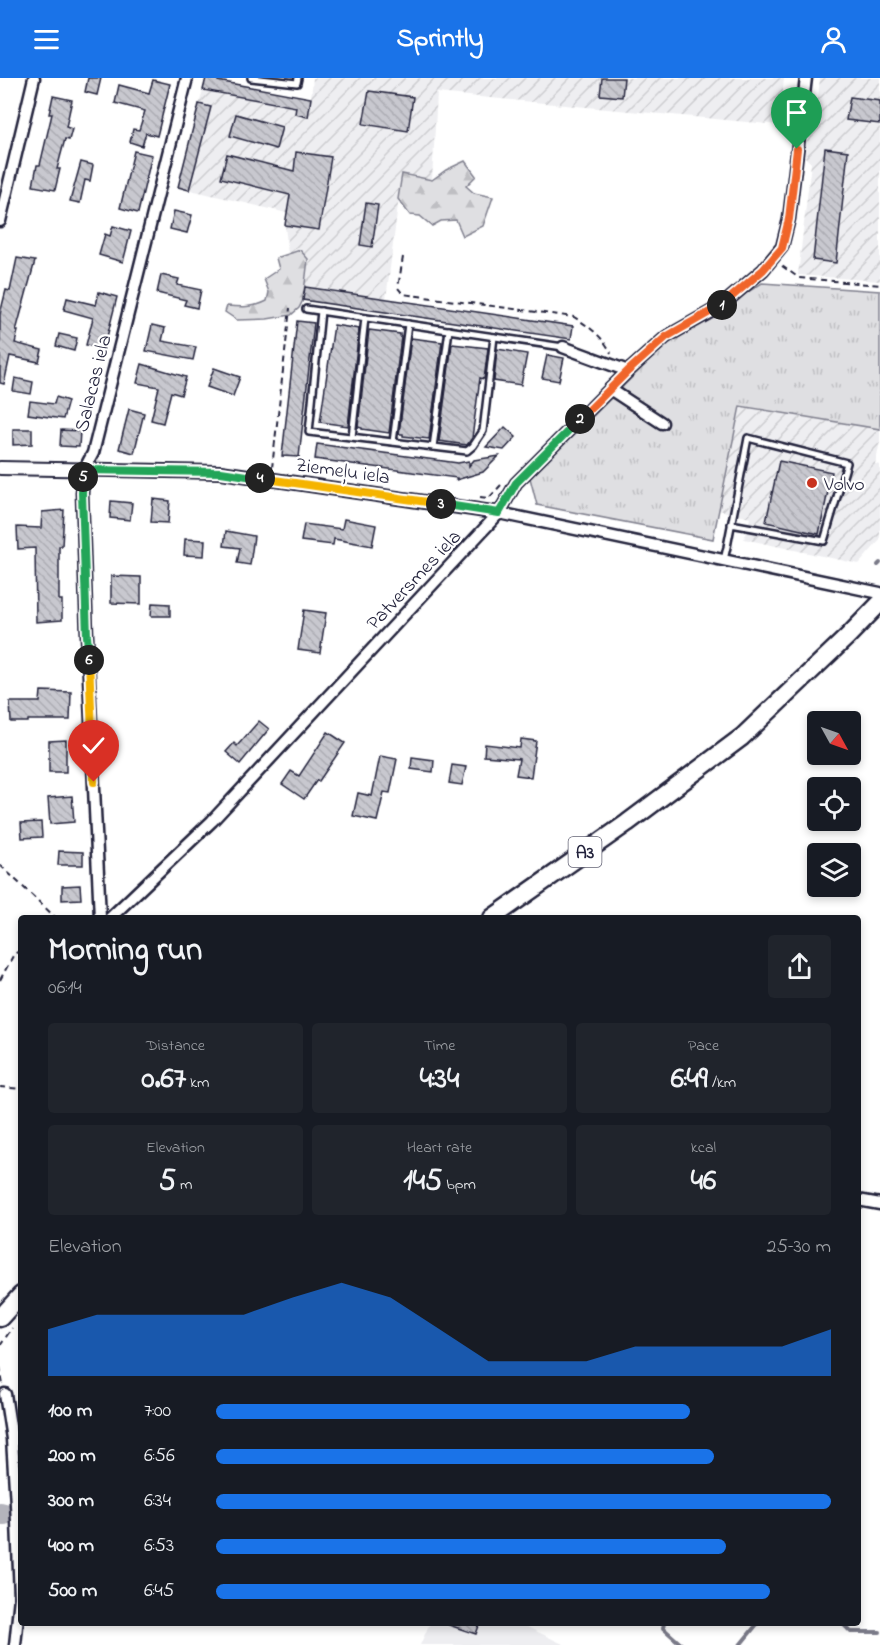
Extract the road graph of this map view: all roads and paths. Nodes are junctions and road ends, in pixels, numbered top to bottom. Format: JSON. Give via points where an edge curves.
{"nodes":[{"id":1,"x":34,"y":78,"type":"edge"},
{"id":2,"x":187,"y":78,"type":"edge"},
{"id":3,"x":250,"y":78,"type":"edge"},
{"id":4,"x":298,"y":78,"type":"edge"},
{"id":5,"x":806,"y":78,"type":"edge"},
{"id":6,"x":0,"y":221,"type":"edge"},
{"id":7,"x":403,"y":257,"type":"dead end"},
{"id":8,"x":773,"y":259,"type":"junction"},
{"id":9,"x":880,"y":285,"type":"edge"},
{"id":10,"x":290,"y":308,"type":"dead end"},
{"id":11,"x":306,"y":309,"type":"dead end"},
{"id":12,"x":321,"y":311,"type":"junction"},
{"id":13,"x":365,"y":318,"type":"junction"},
{"id":14,"x":408,"y":324,"type":"junction"},
{"id":15,"x":449,"y":330,"type":"junction"},
{"id":16,"x":494,"y":337,"type":"junction"},
{"id":17,"x":563,"y":347,"type":"joint"},
{"id":18,"x":623,"y":369,"type":"junction"},
{"id":19,"x":610,"y":389,"type":"junction"},
{"id":20,"x":662,"y":423,"type":"dead end"},
{"id":21,"x":352,"y":437,"type":"junction"},
{"id":22,"x":393,"y":442,"type":"junction"},
{"id":23,"x":433,"y":447,"type":"junction"},
{"id":24,"x":0,"y":468,"type":"edge"},
{"id":25,"x":84,"y":470,"type":"junction"},
{"id":26,"x":271,"y":479,"type":"junction"},
{"id":27,"x":499,"y":513,"type":"junction"},
{"id":28,"x":731,"y":524,"type":"junction"},
{"id":29,"x":724,"y":560,"type":"junction"},
{"id":30,"x":880,"y":593,"type":"edge"},
{"id":31,"x":880,"y":603,"type":"edge"},
{"id":32,"x":0,"y":865,"type":"edge"},
{"id":33,"x":53,"y":915,"type":"edge"},
{"id":34,"x":100,"y":915,"type":"edge"},
{"id":35,"x":113,"y":915,"type":"edge"},
{"id":36,"x":496,"y":915,"type":"edge"},
{"id":37,"x":18,"y":952,"type":"edge"},
{"id":38,"x":0,"y":980,"type":"edge"},
{"id":39,"x":0,"y":1088,"type":"edge"},
{"id":40,"x":18,"y":1089,"type":"edge"},
{"id":41,"x":861,"y":1201,"type":"edge"},
{"id":42,"x":880,"y":1204,"type":"edge"},
{"id":43,"x":18,"y":1301,"type":"edge"},
{"id":44,"x":7,"y":1322,"type":"edge"},
{"id":45,"x":0,"y":1346,"type":"edge"},
{"id":46,"x":0,"y":1367,"type":"edge"},
{"id":47,"x":4,"y":1394,"type":"joint"},
{"id":48,"x":18,"y":1532,"type":"edge"},
{"id":49,"x":18,"y":1616,"type":"edge"},
{"id":50,"x":15,"y":1645,"type":"edge"}],
"edges":[{"from":1,"to":6,"type":"street"},
{"from":2,"to":25,"type":"street","name":"Salacas iela","via":[[93,453]]},
{"from":3,"to":4,"type":"lane","via":[[297,83]]},
{"from":5,"to":8,"type":"street","name":"Patversmes iela","via":[[789,219],[782,248]]},
{"from":7,"to":18,"type":"path","via":[[398,288],[403,294],[574,317],[606,342]]},
{"from":8,"to":9,"type":"path","via":[[799,278]]},
{"from":8,"to":18,"type":"street","name":"Patversmes iela","via":[[721,306],[666,337]]},
{"from":10,"to":26,"type":"path"},
{"from":11,"to":12,"type":"lane"},
{"from":12,"to":13,"type":"lane"},
{"from":12,"to":21,"type":"lane","via":[[309,432]]},
{"from":13,"to":14,"type":"lane"},
{"from":13,"to":21,"type":"lane"},
{"from":14,"to":15,"type":"lane"},
{"from":14,"to":22,"type":"lane"},
{"from":15,"to":16,"type":"lane"},
{"from":15,"to":23,"type":"lane"},
{"from":16,"to":17,"type":"lane"},
{"from":16,"to":23,"type":"lane","via":[[483,431],[467,451]]},
{"from":17,"to":18,"type":"street"},
{"from":18,"to":19,"type":"street","name":"Patversmes iela"},
{"from":19,"to":20,"type":"street"},
{"from":19,"to":27,"type":"street","name":"Patversmes iela","via":[[516,483]]},
{"from":21,"to":22,"type":"lane"},
{"from":22,"to":23,"type":"lane"},
{"from":24,"to":25,"type":"street","name":"Ziemeļu iela"},
{"from":25,"to":26,"type":"street","name":"Ziemeļu iela","via":[[221,472]]},
{"from":25,"to":34,"type":"street","name":"Salacas iela"},
{"from":26,"to":27,"type":"street","name":"Ziemeļu iela"},
{"from":27,"to":29,"type":"street"},
{"from":27,"to":35,"type":"street","name":"Patversmes iela","via":[[212,821]]},
{"from":28,"to":28,"type":"lane","via":[[748,438],[847,463],[824,541]]},
{"from":28,"to":29,"type":"lane"},
{"from":29,"to":30,"type":"street"},
{"from":31,"to":36,"type":"highway","number":"A3","via":[[742,737]]},
{"from":32,"to":33,"type":"path"},
{"from":37,"to":38,"type":"path"},
{"from":39,"to":40,"type":"path"},
{"from":41,"to":42,"type":"street"},
{"from":43,"to":44,"type":"highway"},
{"from":44,"to":45,"type":"path"},
{"from":46,"to":47,"type":"path"},
{"from":47,"to":48,"type":"street","via":[[12,1439]]},
{"from":49,"to":50,"type":"street"}]}
